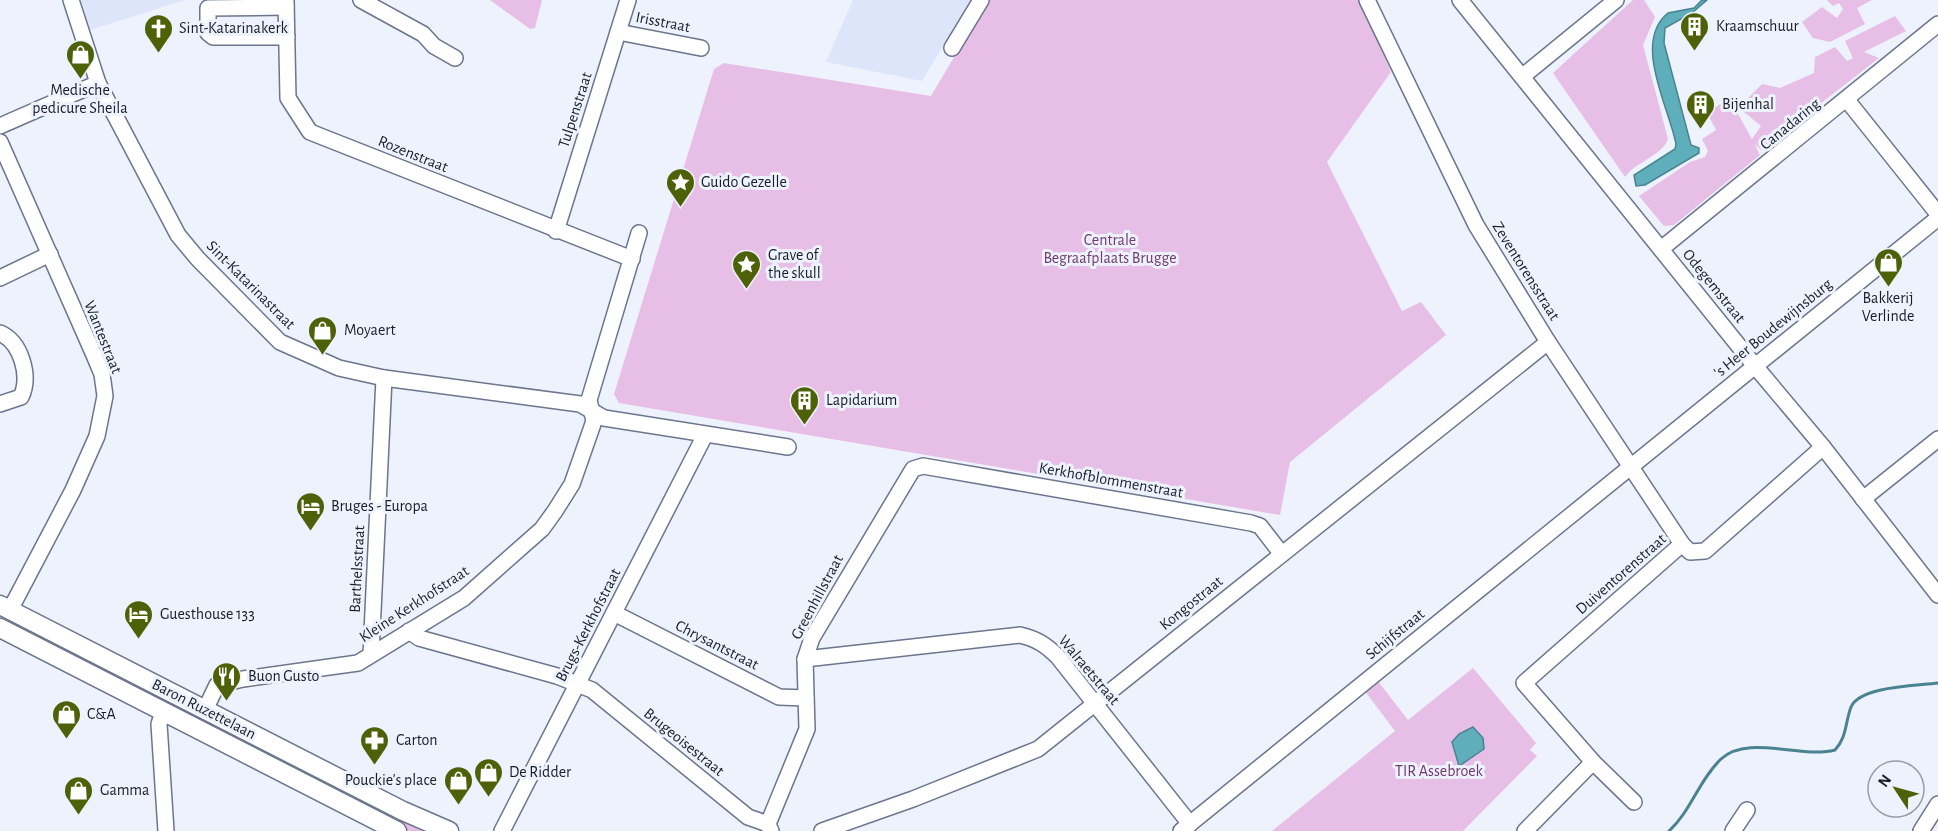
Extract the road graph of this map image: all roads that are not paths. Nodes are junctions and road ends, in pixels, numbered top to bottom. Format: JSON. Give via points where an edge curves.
{"nodes":[{"id":1,"x":71,"y":0,"type":"edge"},
{"id":2,"x":361,"y":0,"type":"edge"},
{"id":3,"x":628,"y":0,"type":"edge"},
{"id":4,"x":981,"y":0,"type":"edge"},
{"id":5,"x":1367,"y":0,"type":"edge"},
{"id":6,"x":1460,"y":0,"type":"edge"},
{"id":7,"x":1616,"y":0,"type":"edge"},
{"id":8,"x":286,"y":3,"type":"edge"},
{"id":9,"x":1938,"y":24,"type":"edge"},
{"id":10,"x":618,"y":32,"type":"junction"},
{"id":11,"x":286,"y":37,"type":"junction"},
{"id":12,"x":701,"y":48,"type":"dead end"},
{"id":13,"x":952,"y":48,"type":"dead end"},
{"id":14,"x":455,"y":58,"type":"dead end"},
{"id":15,"x":1523,"y":76,"type":"junction"},
{"id":16,"x":98,"y":83,"type":"junction"},
{"id":17,"x":1847,"y":100,"type":"junction"},
{"id":18,"x":0,"y":126,"type":"edge"},
{"id":19,"x":0,"y":142,"type":"edge"},
{"id":20,"x":1938,"y":216,"type":"edge"},
{"id":21,"x":556,"y":231,"type":"junction"},
{"id":22,"x":639,"y":233,"type":"dead end"},
{"id":23,"x":1661,"y":249,"type":"junction"},
{"id":24,"x":50,"y":254,"type":"junction"},
{"id":25,"x":632,"y":259,"type":"junction"},
{"id":26,"x":0,"y":278,"type":"edge"},
{"id":27,"x":0,"y":333,"type":"edge"},
{"id":28,"x":1548,"y":342,"type":"junction"},
{"id":29,"x":1755,"y":366,"type":"junction"},
{"id":30,"x":384,"y":378,"type":"junction"},
{"id":31,"x":0,"y":404,"type":"edge"},
{"id":32,"x":592,"y":410,"type":"junction"},
{"id":33,"x":705,"y":435,"type":"junction"},
{"id":34,"x":1938,"y":439,"type":"edge"},
{"id":35,"x":788,"y":447,"type":"dead end"},
{"id":36,"x":1823,"y":447,"type":"junction"},
{"id":37,"x":923,"y":466,"type":"joint"},
{"id":38,"x":1632,"y":466,"type":"junction"},
{"id":39,"x":1863,"y":499,"type":"junction"},
{"id":40,"x":1682,"y":544,"type":"junction"},
{"id":41,"x":1281,"y":553,"type":"junction"},
{"id":42,"x":1938,"y":595,"type":"edge"},
{"id":43,"x":3,"y":609,"type":"edge"},
{"id":44,"x":614,"y":613,"type":"junction"},
{"id":45,"x":0,"y":628,"type":"edge"},
{"id":46,"x":409,"y":631,"type":"junction"},
{"id":47,"x":371,"y":654,"type":"junction"},
{"id":48,"x":805,"y":658,"type":"junction"},
{"id":49,"x":578,"y":684,"type":"junction"},
{"id":50,"x":806,"y":698,"type":"junction"},
{"id":51,"x":1095,"y":705,"type":"junction"},
{"id":52,"x":205,"y":710,"type":"junction"},
{"id":53,"x":163,"y":712,"type":"junction"},
{"id":54,"x":1593,"y":762,"type":"junction"},
{"id":55,"x":1634,"y":802,"type":"dead end"},
{"id":56,"x":1938,"y":804,"type":"edge"},
{"id":57,"x":1747,"y":810,"type":"dead end"},
{"id":58,"x":403,"y":811,"type":"junction"},
{"id":59,"x":1186,"y":827,"type":"edge"},
{"id":60,"x":770,"y":828,"type":"edge"},
{"id":61,"x":166,"y":831,"type":"edge"},
{"id":62,"x":397,"y":831,"type":"edge"},
{"id":63,"x":427,"y":831,"type":"edge"},
{"id":64,"x":449,"y":831,"type":"edge"},
{"id":65,"x":502,"y":831,"type":"edge"},
{"id":66,"x":822,"y":831,"type":"edge"},
{"id":67,"x":1525,"y":831,"type":"edge"},
{"id":68,"x":1733,"y":831,"type":"edge"},
{"id":69,"x":1921,"y":831,"type":"edge"}],
"edges":[{"from":1,"to":16,"type":"street","name":"Sint-Katarinastraat"},
{"from":2,"to":14,"type":"street","via":[[423,34]]},
{"from":3,"to":10,"type":"street","name":"Tulpenstraat"},
{"from":4,"to":13,"type":"street"},
{"from":5,"to":28,"type":"street","name":"Zeventorensstraat","via":[[1476,225]]},
{"from":6,"to":15,"type":"street","name":"Odegemstraat"},
{"from":7,"to":15,"type":"street"},
{"from":8,"to":11,"type":"street","name":"Rozenstraat"},
{"from":8,"to":11,"type":"street","via":[[208,8],[208,33],[213,38]]},
{"from":9,"to":17,"type":"street","name":"Canadaring"},
{"from":10,"to":12,"type":"street","name":"Irisstraat"},
{"from":10,"to":21,"type":"street","name":"Tulpenstraat"},
{"from":11,"to":21,"type":"street","name":"Rozenstraat","via":[[288,98],[310,132]]},
{"from":15,"to":23,"type":"street","name":"Odegemstraat"},
{"from":16,"to":18,"type":"street"},
{"from":16,"to":30,"type":"street","name":"Sint-Katarinastraat","via":[[178,235],[198,259],[280,342],[339,368]]},
{"from":17,"to":20,"type":"street"},
{"from":17,"to":23,"type":"street","name":"Canadaring"},
{"from":19,"to":24,"type":"street","name":"Wantestraat"},
{"from":20,"to":29,"type":"street","name":"'s Heer Boudewijnsburg"},
{"from":21,"to":25,"type":"street","name":"Rozenstraat"},
{"from":22,"to":25,"type":"street","name":"Kleine Kerkhofstraat"},
{"from":23,"to":29,"type":"street","name":"Odegemstraat"},
{"from":24,"to":26,"type":"street"},
{"from":24,"to":43,"type":"street","name":"Wantestraat","via":[[102,374],[105,396],[96,436],[73,490]]},
{"from":25,"to":32,"type":"street","name":"Kleine Kerkhofstraat","via":[[589,400]]},
{"from":27,"to":31,"type":"street","via":[[13,340],[22,361],[23,382],[21,397]]},
{"from":28,"to":38,"type":"street","name":"Zeventorensstraat"},
{"from":28,"to":41,"type":"street","name":"Kongostraat"},
{"from":29,"to":36,"type":"street","name":"Odegemstraat"},
{"from":29,"to":38,"type":"street","name":"'s Heer Boudewijnsburg"},
{"from":30,"to":32,"type":"street","name":"Sint-Katarinastraat","via":[[580,404]]},
{"from":30,"to":47,"type":"street","name":"Barthelsstraat"},
{"from":32,"to":33,"type":"street","via":[[604,418]]},
{"from":32,"to":46,"type":"street","name":"Kleine Kerkhofstraat","via":[[594,421],[572,484],[542,529],[464,598]]},
{"from":33,"to":35,"type":"street"},
{"from":33,"to":44,"type":"street","name":"Brugs-Kerkhofstraat"},
{"from":34,"to":39,"type":"street"},
{"from":36,"to":39,"type":"street","name":"Odegemstraat"},
{"from":36,"to":40,"type":"street","name":"Duiventorenstraat","via":[[1705,551],[1690,552]]},
{"from":37,"to":41,"type":"street","name":"Kerkhofblommenstraat","via":[[1251,523],[1260,526]]},
{"from":37,"to":48,"type":"street","name":"Greenhillstraat","via":[[909,474],[822,618]]},
{"from":38,"to":40,"type":"street","name":"Zeventorensstraat"},
{"from":38,"to":59,"type":"street","name":"Schijfstraat"},
{"from":39,"to":42,"type":"street","name":"Odegemstraat"},
{"from":40,"to":54,"type":"street","name":"Duiventorenstraat","via":[[1524,683]]},
{"from":41,"to":51,"type":"street","name":"Kongostraat"},
{"from":43,"to":52,"type":"main road","name":"Baron Ruzettelaan"},
{"from":44,"to":49,"type":"street","name":"Brugs-Kerkhofstraat"},
{"from":44,"to":50,"type":"street","name":"Chrysantstraat","via":[[780,697]]},
{"from":45,"to":53,"type":"main road","name":"Baron Ruzettelaan"},
{"from":46,"to":47,"type":"street","name":"Kleine Kerkhofstraat"},
{"from":46,"to":49,"type":"street","name":"Brugeoisestraat","via":[[419,638]]},
{"from":47,"to":52,"type":"street","name":"Kleine Kerkhofstraat","via":[[358,663],[217,685]]},
{"from":48,"to":50,"type":"street","name":"Greenhillstraat"},
{"from":48,"to":51,"type":"street","name":"Walraetstraat","via":[[1020,634],[1046,644]]},
{"from":49,"to":60,"type":"street","name":"Brugeoisestraat","via":[[592,690],[748,817]]},
{"from":49,"to":65,"type":"street","name":"Brugs-Kerkhofstraat"},
{"from":50,"to":60,"type":"street","name":"Greenhillstraat","via":[[807,729]]},
{"from":51,"to":59,"type":"street","name":"Walraetstraat"},
{"from":51,"to":66,"type":"street","name":"Kongostraat","via":[[1038,749]]},
{"from":52,"to":58,"type":"main road","name":"Baron Ruzettelaan"},
{"from":53,"to":61,"type":"street","via":[[159,724]]},
{"from":53,"to":62,"type":"main road","name":"Baron Ruzettelaan"},
{"from":54,"to":55,"type":"street","name":"Duiventorenstraat"},
{"from":54,"to":67,"type":"street"},
{"from":56,"to":69,"type":"street"},
{"from":57,"to":68,"type":"street"},
{"from":58,"to":63,"type":"main road","name":"Baron Ruzettelaan"},
{"from":58,"to":64,"type":"main road","name":"Baron Ruzettelaan"}]}
